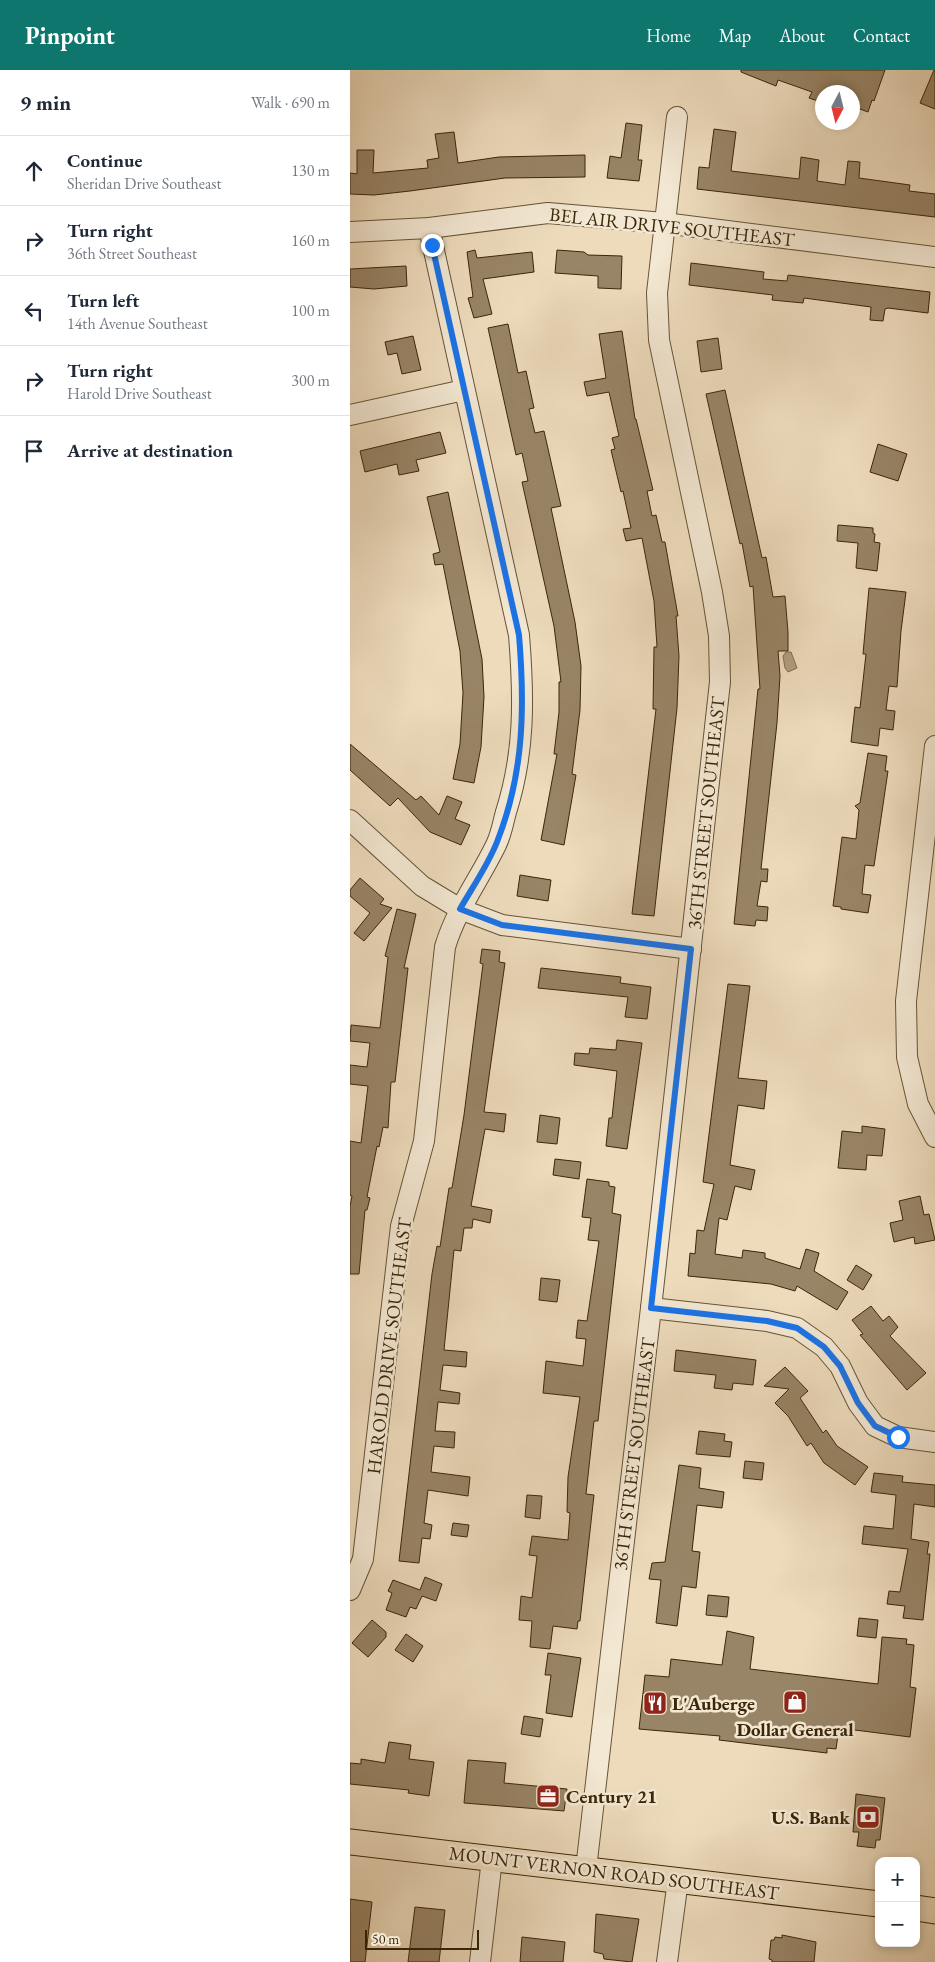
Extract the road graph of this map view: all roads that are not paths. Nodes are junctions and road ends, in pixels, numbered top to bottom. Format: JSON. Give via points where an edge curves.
{"nodes":[{"id":1,"x":676,"y":117,"type":"dead end"},
{"id":2,"x":664,"y":223,"type":"junction"},
{"id":3,"x":429,"y":228,"type":"junction"},
{"id":4,"x":350,"y":232,"type":"edge"},
{"id":5,"x":935,"y":256,"type":"edge"},
{"id":6,"x":464,"y":390,"type":"junction"},
{"id":7,"x":350,"y":415,"type":"edge"},
{"id":8,"x":935,"y":746,"type":"edge"},
{"id":9,"x":350,"y":820,"type":"edge"},
{"id":10,"x":460,"y":909,"type":"junction"},
{"id":11,"x":691,"y":949,"type":"junction"},
{"id":12,"x":935,"y":1138,"type":"edge"},
{"id":13,"x":651,"y":1308,"type":"junction"},
{"id":14,"x":935,"y":1442,"type":"edge"},
{"id":15,"x":350,"y":1590,"type":"edge"},
{"id":16,"x":350,"y":1842,"type":"edge"},
{"id":17,"x":492,"y":1859,"type":"junction"},
{"id":18,"x":586,"y":1869,"type":"junction"},
{"id":19,"x":678,"y":1880,"type":"junction"},
{"id":20,"x":875,"y":1904,"type":"edge"},
{"id":21,"x":920,"y":1909,"type":"edge"},
{"id":22,"x":935,"y":1911,"type":"edge"},
{"id":23,"x":480,"y":1962,"type":"edge"},
{"id":24,"x":667,"y":1962,"type":"edge"}],
"edges":[{"from":1,"to":2,"type":"street","name":"36TH STREET SOUTHEAST"},
{"from":2,"to":3,"type":"street","name":"BEL AIR DRIVE SOUTHEAST","via":[[548,213]]},
{"from":2,"to":5,"type":"street","name":"BEL AIR DRIVE SOUTHEAST"},
{"from":2,"to":11,"type":"street","name":"36TH STREET SOUTHEAST","via":[[656,293],[659,340],[719,636],[720,682]]},
{"from":3,"to":4,"type":"street","name":"BEL AIR DRIVE SOUTHEAST"},
{"from":3,"to":6,"type":"street","name":"HAROLD DRIVE SOUTHEAST"},
{"from":6,"to":7,"type":"street"},
{"from":6,"to":10,"type":"street","name":"HAROLD DRIVE SOUTHEAST","via":[[519,635],[523,729],[515,783],[497,843]]},
{"from":8,"to":12,"type":"street","via":[[906,1001],[907,1057],[918,1104]]},
{"from":9,"to":10,"type":"street","via":[[422,886]]},
{"from":10,"to":11,"type":"street","via":[[502,925]]},
{"from":10,"to":15,"type":"street","name":"HAROLD DRIVE SOUTHEAST","via":[[445,947],[424,1141],[401,1226],[363,1559]]},
{"from":11,"to":13,"type":"street","name":"36TH STREET SOUTHEAST"},
{"from":13,"to":14,"type":"street","via":[[767,1321],[797,1328],[824,1347],[840,1366],[858,1403],[875,1426],[898,1437]]},
{"from":13,"to":18,"type":"street","name":"36TH STREET SOUTHEAST"},
{"from":16,"to":17,"type":"main road","name":"MOUNT VERNON ROAD SOUTHEAST"},
{"from":17,"to":18,"type":"main road","name":"MOUNT VERNON ROAD SOUTHEAST"},
{"from":17,"to":23,"type":"street"},
{"from":18,"to":19,"type":"main road","name":"MOUNT VERNON ROAD SOUTHEAST"},
{"from":19,"to":20,"type":"main road","name":"MOUNT VERNON ROAD SOUTHEAST"},
{"from":19,"to":24,"type":"street"},
{"from":21,"to":22,"type":"main road"}]}
